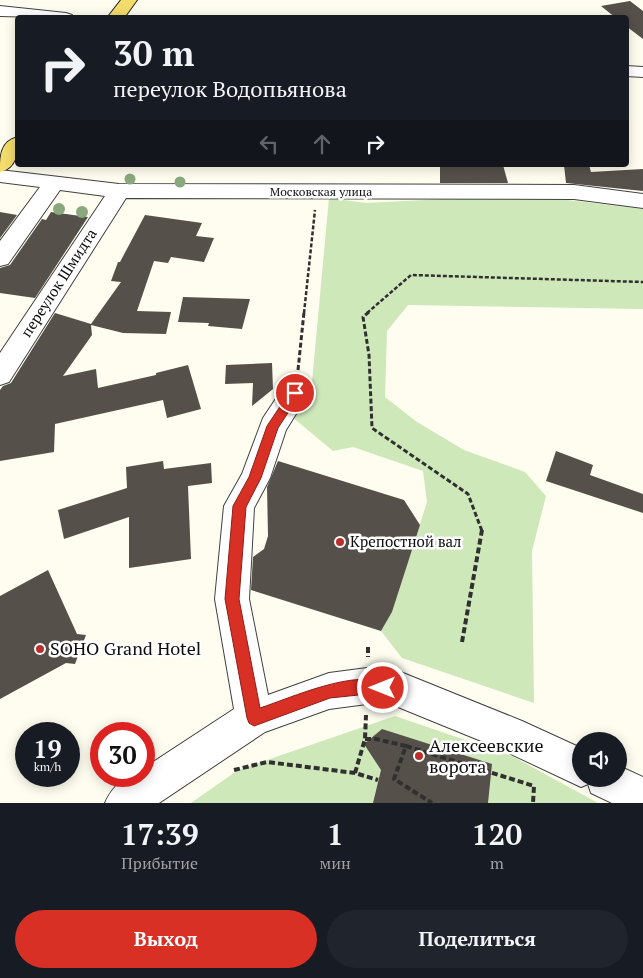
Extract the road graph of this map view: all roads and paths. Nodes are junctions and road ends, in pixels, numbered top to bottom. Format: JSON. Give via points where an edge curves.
{"nodes":[{"id":1,"x":129,"y":0,"type":"edge"},
{"id":2,"x":0,"y":11,"type":"edge"},
{"id":3,"x":38,"y":15,"type":"edge"},
{"id":4,"x":117,"y":15,"type":"edge"},
{"id":5,"x":629,"y":71,"type":"edge"},
{"id":6,"x":643,"y":72,"type":"edge"},
{"id":7,"x":15,"y":147,"type":"edge"},
{"id":8,"x":0,"y":166,"type":"edge"},
{"id":9,"x":0,"y":176,"type":"edge"},
{"id":10,"x":54,"y":183,"type":"junction"},
{"id":11,"x":119,"y":191,"type":"junction"},
{"id":12,"x":317,"y":192,"type":"junction"},
{"id":13,"x":643,"y":201,"type":"edge"},
{"id":14,"x":0,"y":258,"type":"edge"},
{"id":15,"x":643,"y":282,"type":"edge"},
{"id":16,"x":0,"y":375,"type":"edge"},
{"id":17,"x":295,"y":393,"type":"joint"},
{"id":18,"x":462,"y":642,"type":"dead end"},
{"id":19,"x":254,"y":718,"type":"junction"},
{"id":20,"x":365,"y":739,"type":"dead end"},
{"id":21,"x":406,"y":746,"type":"junction"},
{"id":22,"x":572,"y":764,"type":"edge"},
{"id":23,"x":229,"y":770,"type":"dead end"},
{"id":24,"x":378,"y":780,"type":"dead end"},
{"id":25,"x":621,"y":787,"type":"edge"},
{"id":26,"x":643,"y":798,"type":"edge"},
{"id":27,"x":125,"y":803,"type":"edge"},
{"id":28,"x":432,"y":803,"type":"edge"},
{"id":29,"x":533,"y":803,"type":"edge"}],
"edges":[{"from":1,"to":4,"type":"main road"},
{"from":2,"to":3,"type":"street"},
{"from":5,"to":6,"type":"street"},
{"from":7,"to":8,"type":"main road"},
{"from":9,"to":10,"type":"street","name":"Московская улица"},
{"from":10,"to":11,"type":"street","name":"Московская улица"},
{"from":10,"to":14,"type":"street"},
{"from":11,"to":12,"type":"street","name":"Московская улица"},
{"from":11,"to":16,"type":"street","name":"переулок Шмидта"},
{"from":12,"to":13,"type":"street","name":"Московская улица","via":[[574,192]]},
{"from":12,"to":17,"type":"path"},
{"from":15,"to":18,"type":"path","via":[[411,275],[363,317],[369,355],[372,428],[468,494],[482,530]]},
{"from":17,"to":19,"type":"street","via":[[273,426],[255,478],[239,506],[232,599]]},
{"from":19,"to":22,"type":"street","via":[[330,691],[368,686],[398,689]]},
{"from":19,"to":27,"type":"street"},
{"from":20,"to":21,"type":"path"},
{"from":21,"to":28,"type":"path","via":[[394,779]]},
{"from":21,"to":29,"type":"path","via":[[534,786]]},
{"from":23,"to":24,"type":"path","via":[[267,762]]},
{"from":25,"to":26,"type":"street"}]}
